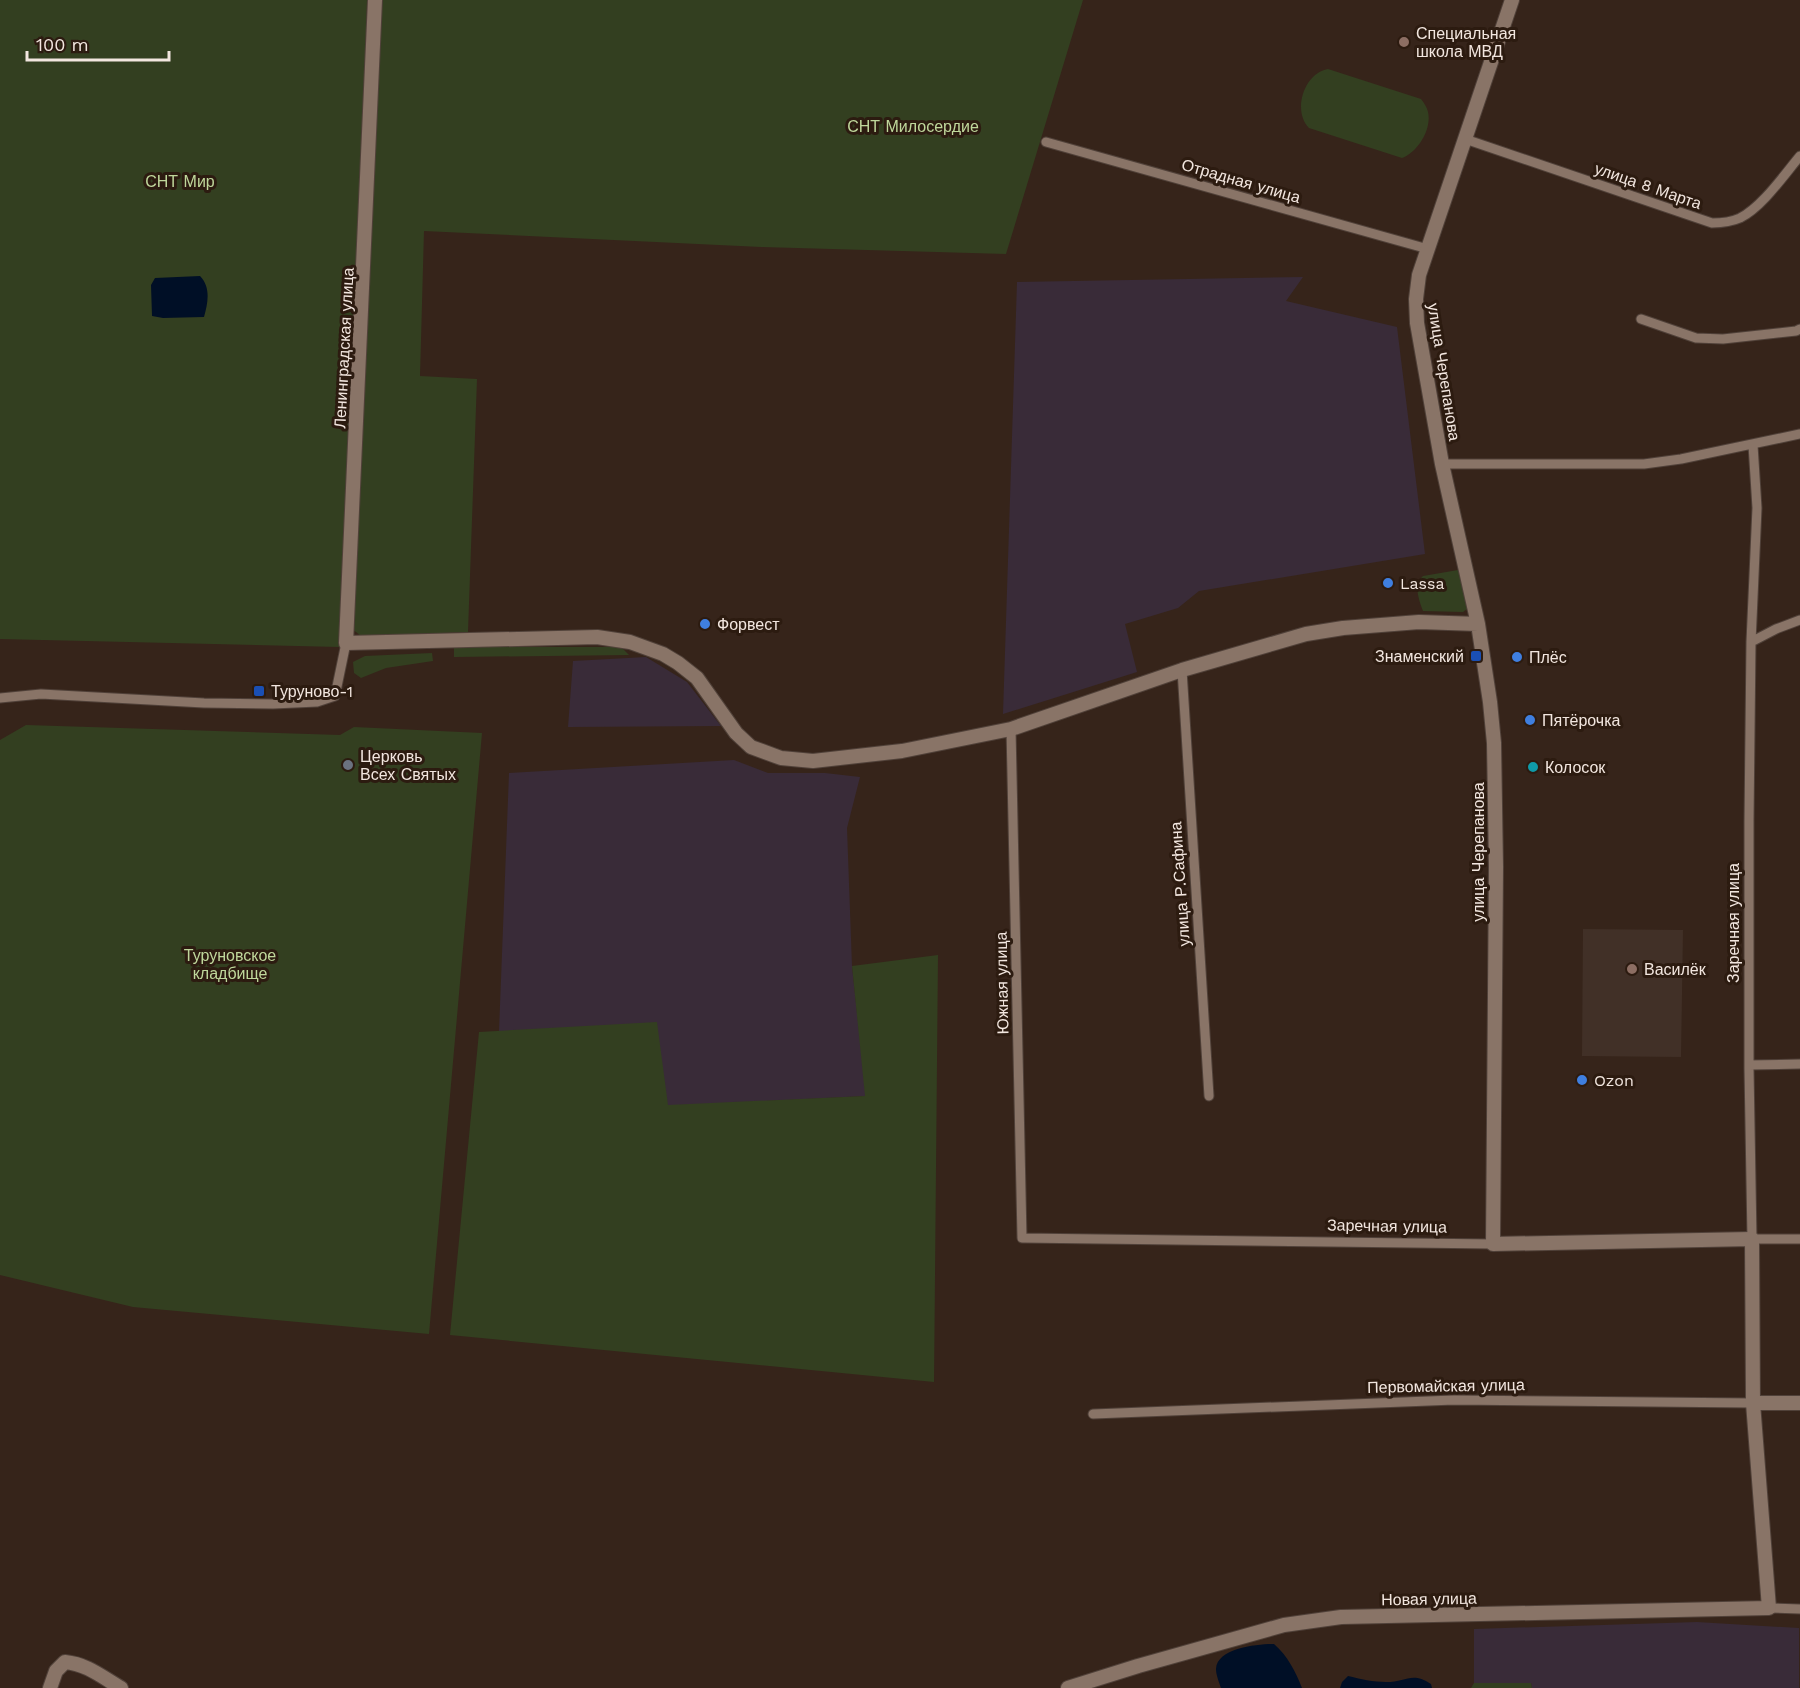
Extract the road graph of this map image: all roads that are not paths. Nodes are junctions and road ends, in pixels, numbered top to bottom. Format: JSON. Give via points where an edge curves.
{"nodes":[{"id":1,"x":375,"y":0,"type":"edge"},
{"id":2,"x":1512,"y":0,"type":"edge"},
{"id":3,"x":1465,"y":139,"type":"junction"},
{"id":4,"x":1046,"y":142,"type":"dead end"},
{"id":5,"x":1800,"y":156,"type":"edge"},
{"id":6,"x":1428,"y":249,"type":"junction"},
{"id":7,"x":1641,"y":319,"type":"dead end"},
{"id":8,"x":1800,"y":329,"type":"edge"},
{"id":9,"x":1800,"y":434,"type":"edge"},
{"id":10,"x":1754,"y":445,"type":"junction"},
{"id":11,"x":1442,"y":464,"type":"junction"},
{"id":12,"x":1800,"y":620,"type":"edge"},
{"id":13,"x":1478,"y":624,"type":"junction"},
{"id":14,"x":1751,"y":642,"type":"junction"},
{"id":15,"x":346,"y":643,"type":"junction"},
{"id":16,"x":1182,"y":670,"type":"junction"},
{"id":17,"x":0,"y":698,"type":"edge"},
{"id":18,"x":1011,"y":729,"type":"junction"},
{"id":19,"x":1800,"y":1064,"type":"edge"},
{"id":20,"x":1749,"y":1065,"type":"junction"},
{"id":21,"x":1209,"y":1096,"type":"dead end"},
{"id":22,"x":1022,"y":1238,"type":"joint"},
{"id":23,"x":1752,"y":1239,"type":"junction"},
{"id":24,"x":1800,"y":1239,"type":"edge"},
{"id":25,"x":1493,"y":1244,"type":"junction"},
{"id":26,"x":1753,"y":1403,"type":"junction"},
{"id":27,"x":1800,"y":1403,"type":"edge"},
{"id":28,"x":1093,"y":1414,"type":"dead end"},
{"id":29,"x":1769,"y":1608,"type":"junction"},
{"id":30,"x":1800,"y":1609,"type":"edge"},
{"id":31,"x":50,"y":1688,"type":"edge"},
{"id":32,"x":121,"y":1688,"type":"edge"},
{"id":33,"x":1068,"y":1688,"type":"edge"}],
"edges":[{"from":1,"to":15,"type":"street","name":"Ленинградская улица"},
{"from":2,"to":3,"type":"street","name":"улица Черепанова"},
{"from":3,"to":5,"type":"street","name":"улица 8 Марта","via":[[1712,224],[1742,217]]},
{"from":3,"to":6,"type":"street","name":"улица Черепанова"},
{"from":4,"to":6,"type":"street","name":"Отрадная улица"},
{"from":6,"to":11,"type":"street","name":"улица Черепанова","via":[[1416,287],[1416,311]]},
{"from":7,"to":8,"type":"street","via":[[1696,338],[1723,339]]},
{"from":9,"to":10,"type":"street","name":"улица Черепанова"},
{"from":10,"to":11,"type":"street","name":"улица Черепанова","via":[[1644,464]]},
{"from":10,"to":14,"type":"street","name":"Заречная улица","via":[[1757,508]]},
{"from":11,"to":13,"type":"street","name":"улица Черепанова"},
{"from":12,"to":14,"type":"street"},
{"from":13,"to":16,"type":"street","via":[[1419,622],[1343,628],[1286,639]]},
{"from":13,"to":25,"type":"street","name":"улица Черепанова","via":[[1494,743]]},
{"from":14,"to":20,"type":"street","name":"Заречная улица"},
{"from":15,"to":17,"type":"street","name":"Ленинградская улица","via":[[335,696],[317,702],[204,703],[41,694]]},
{"from":15,"to":18,"type":"street","via":[[597,637],[630,642],[678,663],[697,678],[736,733],[751,747],[781,758],[813,760],[902,751]]},
{"from":16,"to":18,"type":"street"},
{"from":16,"to":21,"type":"street","name":"улица Р.Сафина"},
{"from":18,"to":22,"type":"street","name":"Южная улица"},
{"from":19,"to":20,"type":"street"},
{"from":20,"to":23,"type":"street","name":"Заречная улица"},
{"from":22,"to":25,"type":"street","name":"Заречная улица"},
{"from":23,"to":24,"type":"street","name":"Заречная улица"},
{"from":23,"to":25,"type":"street","name":"Заречная улица"},
{"from":23,"to":26,"type":"street","name":"Заречная улица"},
{"from":26,"to":27,"type":"street","name":"Первомайская улица"},
{"from":26,"to":28,"type":"street","name":"Первомайская улица","via":[[1454,1400]]},
{"from":26,"to":29,"type":"street","name":"Заречная улица"},
{"from":29,"to":30,"type":"street","name":"Новая улица"},
{"from":29,"to":33,"type":"street","name":"Новая улица","via":[[1341,1617],[1284,1625]]},
{"from":31,"to":32,"type":"street","via":[[56,1671],[65,1662],[86,1667]]}]}
